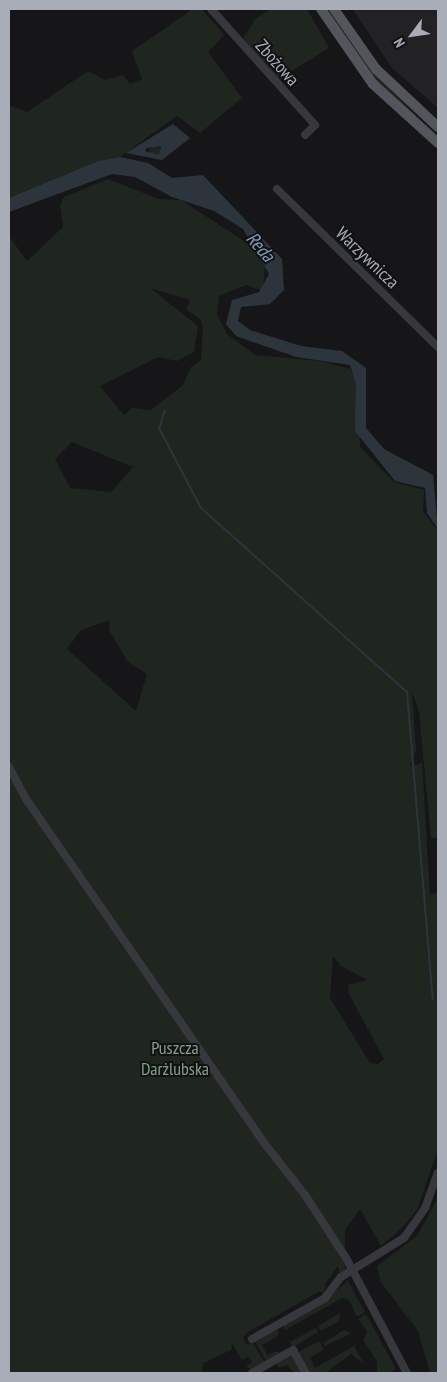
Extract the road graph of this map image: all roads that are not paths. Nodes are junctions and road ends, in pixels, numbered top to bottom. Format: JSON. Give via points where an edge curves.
{"nodes":[{"id":1,"x":211,"y":9,"type":"edge"},
{"id":2,"x":321,"y":9,"type":"edge"},
{"id":3,"x":334,"y":9,"type":"edge"},
{"id":4,"x":438,"y":127,"type":"edge"},
{"id":5,"x":306,"y":135,"type":"dead end"},
{"id":6,"x":438,"y":143,"type":"edge"},
{"id":7,"x":277,"y":189,"type":"dead end"},
{"id":8,"x":438,"y":347,"type":"edge"},
{"id":9,"x":9,"y":767,"type":"edge"},
{"id":10,"x":438,"y":1173,"type":"edge"},
{"id":11,"x":353,"y":1271,"type":"junction"},
{"id":12,"x":252,"y":1339,"type":"dead end"},
{"id":13,"x":252,"y":1373,"type":"edge"},
{"id":14,"x":306,"y":1373,"type":"edge"},
{"id":15,"x":407,"y":1373,"type":"edge"}],
"edges":[{"from":1,"to":5,"type":"street","name":"Zbożowa","via":[[315,125]]},
{"from":2,"to":6,"type":"main road","via":[[373,84]]},
{"from":3,"to":4,"type":"main road","via":[[376,69]]},
{"from":7,"to":8,"type":"street","name":"Warzywnicza"},
{"from":9,"to":11,"type":"street","via":[[26,799],[265,1144],[305,1195]]},
{"from":10,"to":11,"type":"street","via":[[425,1208],[404,1238]]},
{"from":11,"to":12,"type":"street","via":[[325,1298]]},
{"from":11,"to":15,"type":"street"},
{"from":13,"to":14,"type":"street","via":[[293,1350]]}]}
